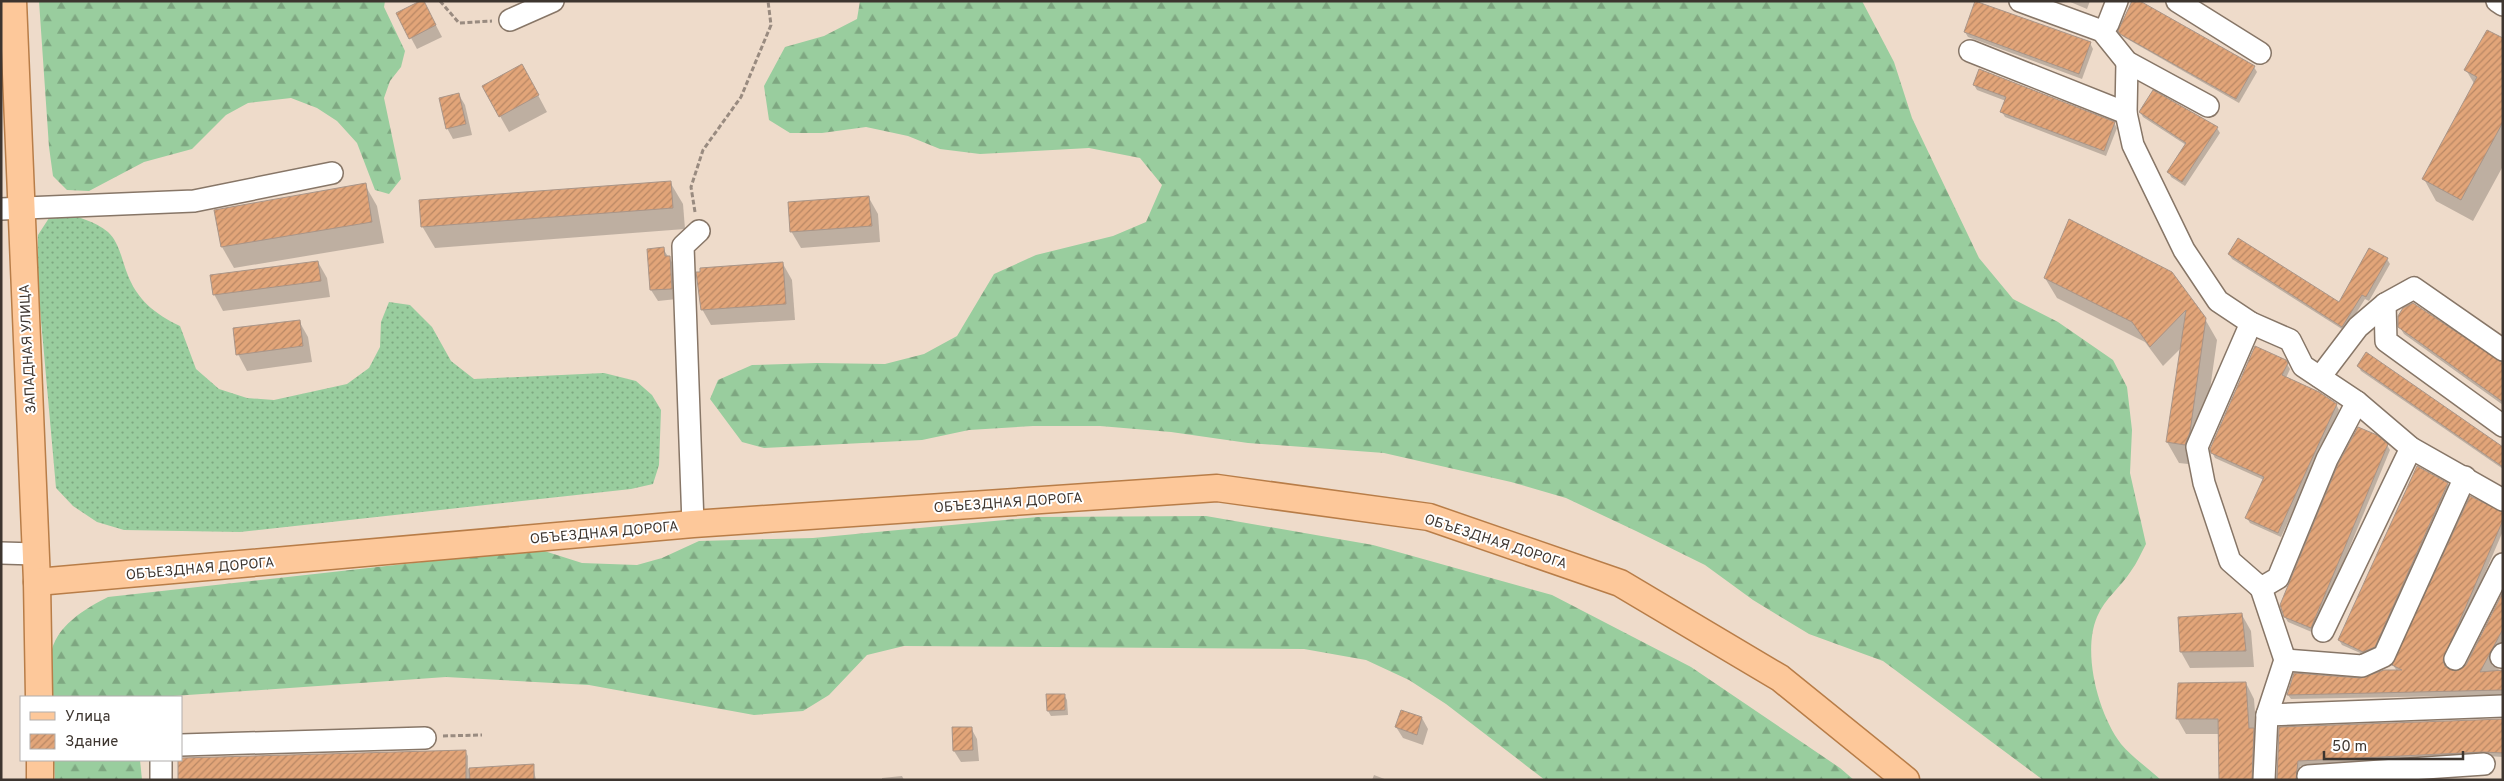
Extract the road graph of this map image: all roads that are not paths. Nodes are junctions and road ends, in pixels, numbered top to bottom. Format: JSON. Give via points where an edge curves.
{"nodes":[{"id":1,"x":13,"y":1,"type":"edge"},
{"id":2,"x":553,"y":1,"type":"edge"},
{"id":3,"x":2020,"y":1,"type":"edge"},
{"id":4,"x":2117,"y":1,"type":"edge"},
{"id":5,"x":2177,"y":1,"type":"edge"},
{"id":6,"x":2497,"y":1,"type":"edge"},
{"id":7,"x":2503,"y":5,"type":"edge"},
{"id":8,"x":510,"y":20,"type":"road end"},
{"id":9,"x":2102,"y":31,"type":"junction"},
{"id":10,"x":1970,"y":52,"type":"dead end"},
{"id":11,"x":2260,"y":53,"type":"dead end"},
{"id":12,"x":2127,"y":62,"type":"junction"},
{"id":13,"x":2208,"y":106,"type":"dead end"},
{"id":14,"x":2126,"y":113,"type":"junction"},
{"id":15,"x":332,"y":173,"type":"dead end"},
{"id":16,"x":11,"y":208,"type":"edge"},
{"id":17,"x":698,"y":231,"type":"road end"},
{"id":18,"x":2385,"y":304,"type":"junction"},
{"id":19,"x":2251,"y":323,"type":"junction"},
{"id":20,"x":2503,"y":350,"type":"edge"},
{"id":21,"x":2320,"y":377,"type":"junction"},
{"id":22,"x":2357,"y":402,"type":"junction"},
{"id":23,"x":2503,"y":426,"type":"edge"},
{"id":24,"x":2411,"y":448,"type":"junction"},
{"id":25,"x":2465,"y":477,"type":"junction"},
{"id":26,"x":2503,"y":500,"type":"edge"},
{"id":27,"x":693,"y":524,"type":"junction"},
{"id":28,"x":1,"y":553,"type":"edge"},
{"id":29,"x":36,"y":554,"type":"junction"},
{"id":30,"x":2503,"y":564,"type":"edge"},
{"id":31,"x":37,"y":582,"type":"junction"},
{"id":32,"x":2261,"y":588,"type":"junction"},
{"id":33,"x":2324,"y":631,"type":"dead end"},
{"id":34,"x":2455,"y":658,"type":"dead end"},
{"id":35,"x":2285,"y":660,"type":"junction"},
{"id":36,"x":39,"y":696,"type":"edge"},
{"id":37,"x":2503,"y":706,"type":"edge"},
{"id":38,"x":2268,"y":715,"type":"junction"},
{"id":39,"x":425,"y":738,"type":"road end"},
{"id":40,"x":182,"y":745,"type":"edge"},
{"id":41,"x":40,"y":761,"type":"edge"},
{"id":42,"x":161,"y":761,"type":"edge"},
{"id":43,"x":2484,"y":764,"type":"dead end"},
{"id":44,"x":2434,"y":773,"type":"edge"},
{"id":45,"x":2308,"y":776,"type":"dead end"},
{"id":46,"x":40,"y":780,"type":"edge"},
{"id":47,"x":161,"y":780,"type":"edge"},
{"id":48,"x":1906,"y":780,"type":"edge"},
{"id":49,"x":2264,"y":780,"type":"edge"}],
"edges":[{"from":1,"to":16,"type":"main road","name":"ЗАПАДНАЯ УЛИЦА"},
{"from":2,"to":8,"type":"street"},
{"from":3,"to":9,"type":"street"},
{"from":4,"to":9,"type":"street"},
{"from":5,"to":11,"type":"street"},
{"from":6,"to":7,"type":"street"},
{"from":9,"to":12,"type":"street"},
{"from":10,"to":14,"type":"street"},
{"from":12,"to":13,"type":"street"},
{"from":12,"to":14,"type":"street"},
{"from":14,"to":19,"type":"street","via":[[2133,145],[2184,250],[2218,301]]},
{"from":15,"to":16,"type":"street","via":[[194,201]]},
{"from":16,"to":29,"type":"main road","name":"ЗАПАДНАЯ УЛИЦА"},
{"from":17,"to":27,"type":"street","via":[[683,246]]},
{"from":18,"to":20,"type":"street","via":[[2414,288]]},
{"from":18,"to":21,"type":"street","via":[[2358,327]]},
{"from":18,"to":23,"type":"street","via":[[2386,341]]},
{"from":19,"to":21,"type":"street","via":[[2290,340],[2303,366]]},
{"from":19,"to":32,"type":"street","via":[[2197,447],[2204,483],[2230,561]]},
{"from":21,"to":22,"type":"street"},
{"from":22,"to":24,"type":"street"},
{"from":22,"to":32,"type":"street","via":[[2327,459],[2278,578]]},
{"from":24,"to":25,"type":"street"},
{"from":24,"to":33,"type":"street"},
{"from":25,"to":26,"type":"street"},
{"from":25,"to":35,"type":"street","via":[[2384,656],[2362,666]]},
{"from":27,"to":31,"type":"main road","name":"ОБЪЕЗДНАЯ ДОРОГА"},
{"from":27,"to":48,"type":"main road","name":"ОБЪЕЗДНАЯ ДОРОГА","via":[[1217,488],[1430,517],[1620,583],[1780,678]]},
{"from":28,"to":29,"type":"street"},
{"from":29,"to":31,"type":"main road","name":"ЗАПАДНАЯ УЛИЦА"},
{"from":30,"to":34,"type":"street"},
{"from":31,"to":36,"type":"main road","name":"ЗАПАДНАЯ УЛИЦА"},
{"from":32,"to":35,"type":"street"},
{"from":35,"to":38,"type":"street"},
{"from":37,"to":38,"type":"street"},
{"from":38,"to":49,"type":"street"},
{"from":39,"to":40,"type":"street"},
{"from":41,"to":46,"type":"main road"},
{"from":42,"to":47,"type":"street"},
{"from":43,"to":44,"type":"street"},
{"from":44,"to":45,"type":"street"}]}
